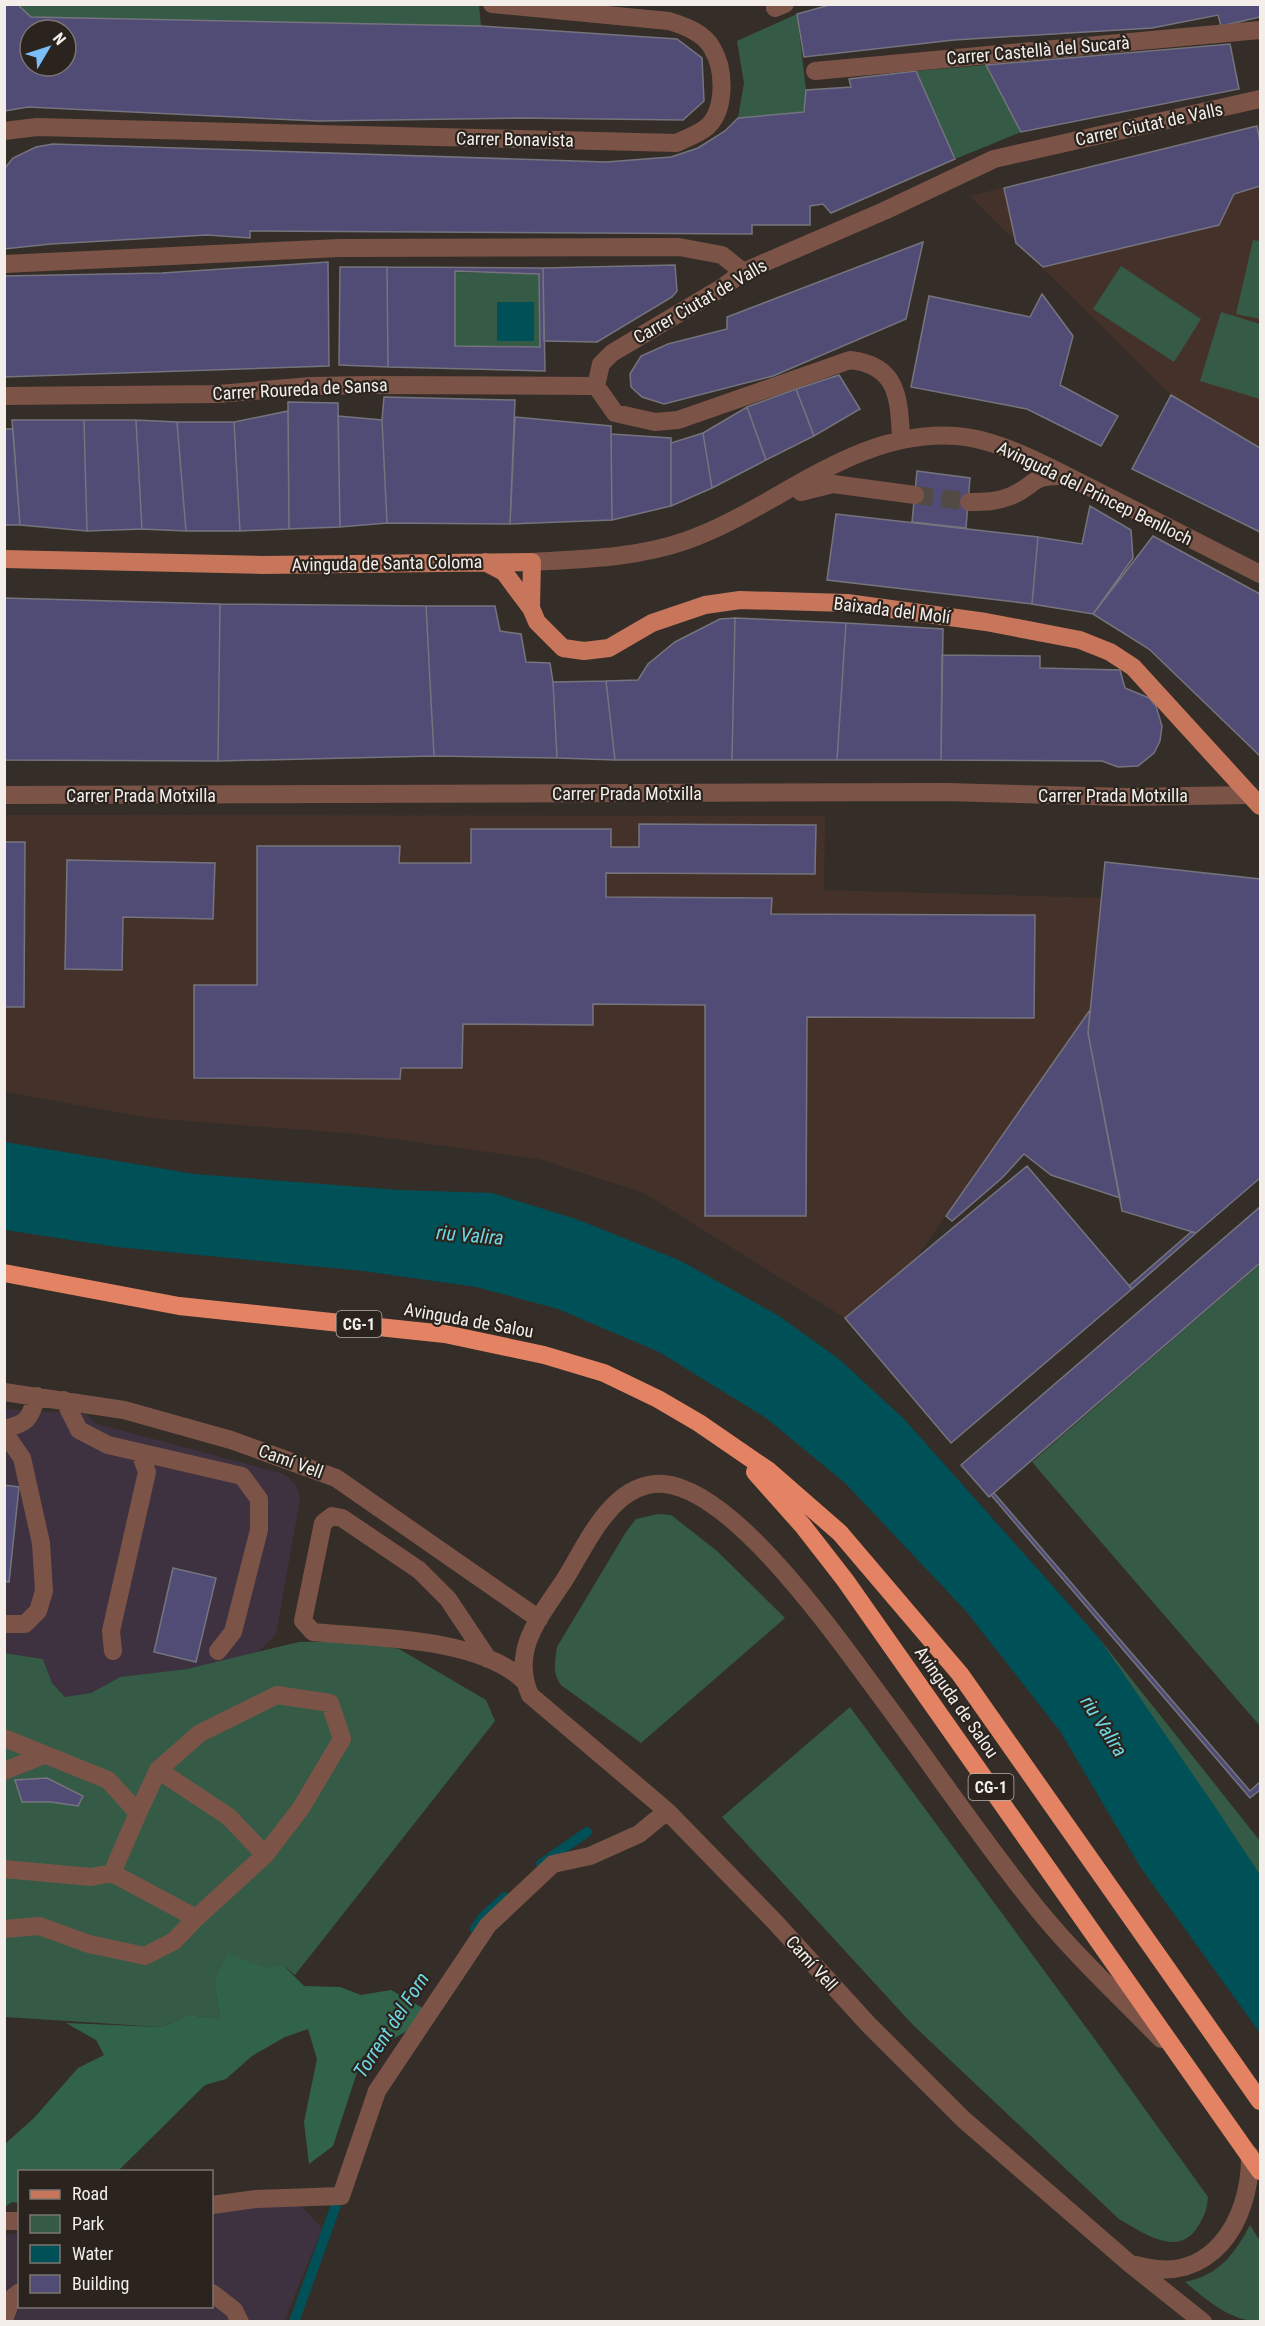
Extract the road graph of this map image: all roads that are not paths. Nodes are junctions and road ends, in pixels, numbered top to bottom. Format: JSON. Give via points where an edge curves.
{"nodes":[{"id":1,"x":492,"y":4,"type":"edge"},
{"id":2,"x":1260,"y":30,"type":"edge"},
{"id":3,"x":815,"y":71,"type":"dead end"},
{"id":4,"x":1260,"y":99,"type":"edge"},
{"id":5,"x":4,"y":132,"type":"edge"},
{"id":6,"x":4,"y":264,"type":"edge"},
{"id":7,"x":743,"y":272,"type":"junction"},
{"id":8,"x":596,"y":386,"type":"junction"},
{"id":9,"x":4,"y":396,"type":"edge"},
{"id":10,"x":901,"y":438,"type":"junction"},
{"id":11,"x":1066,"y":476,"type":"junction"},
{"id":12,"x":915,"y":495,"type":"tunnel mouth"},
{"id":13,"x":969,"y":502,"type":"tunnel mouth"},
{"id":14,"x":759,"y":506,"type":"junction"},
{"id":15,"x":4,"y":560,"type":"edge"},
{"id":16,"x":484,"y":561,"type":"junction"},
{"id":17,"x":532,"y":562,"type":"junction"},
{"id":18,"x":1260,"y":574,"type":"edge"},
{"id":19,"x":531,"y":608,"type":"junction"},
{"id":20,"x":4,"y":795,"type":"edge"},
{"id":21,"x":1255,"y":801,"type":"edge"},
{"id":22,"x":4,"y":1273,"type":"edge"},
{"id":23,"x":4,"y":1392,"type":"edge"},
{"id":24,"x":37,"y":1396,"type":"junction"},
{"id":25,"x":64,"y":1400,"type":"junction"},
{"id":26,"x":699,"y":1423,"type":"junction"},
{"id":27,"x":4,"y":1431,"type":"edge"},
{"id":28,"x":140,"y":1453,"type":"junction"},
{"id":29,"x":538,"y":1619,"type":"junction"},
{"id":30,"x":4,"y":1624,"type":"edge"},
{"id":31,"x":113,"y":1651,"type":"dead end"},
{"id":32,"x":218,"y":1651,"type":"dead end"},
{"id":33,"x":488,"y":1659,"type":"junction"},
{"id":34,"x":524,"y":1681,"type":"junction"},
{"id":35,"x":4,"y":1738,"type":"edge"},
{"id":36,"x":44,"y":1755,"type":"junction"},
{"id":37,"x":158,"y":1770,"type":"junction"},
{"id":38,"x":4,"y":1771,"type":"edge"},
{"id":39,"x":667,"y":1811,"type":"junction"},
{"id":40,"x":138,"y":1813,"type":"junction"},
{"id":41,"x":265,"y":1855,"type":"junction"},
{"id":42,"x":4,"y":1869,"type":"edge"},
{"id":43,"x":112,"y":1873,"type":"junction"},
{"id":44,"x":196,"y":1918,"type":"junction"},
{"id":45,"x":4,"y":1929,"type":"edge"},
{"id":46,"x":1188,"y":2066,"type":"junction"},
{"id":47,"x":1260,"y":2101,"type":"edge"},
{"id":48,"x":1250,"y":2155,"type":"junction"},
{"id":49,"x":1260,"y":2171,"type":"edge"},
{"id":50,"x":213,"y":2205,"type":"edge"},
{"id":51,"x":1129,"y":2263,"type":"junction"},
{"id":52,"x":18,"y":2294,"type":"edge"},
{"id":53,"x":213,"y":2294,"type":"edge"},
{"id":54,"x":4,"y":2320,"type":"edge"},
{"id":55,"x":1202,"y":2320,"type":"edge"},
{"id":56,"x":240,"y":2322,"type":"edge"}],
"edges":[{"from":1,"to":5,"type":"street","name":"Carrer Bonavista","via":[[669,21],[692,29],[712,47],[719,72],[721,104],[707,127],[677,143],[37,127]]},
{"from":2,"to":3,"type":"street","name":"Carrer Castellà del Sucarà"},
{"from":4,"to":7,"type":"street","name":"Carrer Ciutat de Valls","via":[[994,159]]},
{"from":6,"to":7,"type":"street","via":[[339,248],[679,248],[722,255]]},
{"from":7,"to":8,"type":"street","name":"Carrer Ciutat de Valls","via":[[612,353],[601,364]]},
{"from":8,"to":9,"type":"street","name":"Carrer Roureda de Sansa","via":[[358,385],[218,394]]},
{"from":8,"to":10,"type":"street","via":[[615,413],[655,422],[678,420],[850,360],[868,362],[884,372],[896,390]]},
{"from":10,"to":11,"type":"street","name":"Avinguda del Princep Benlloch","via":[[957,436],[990,442]]},
{"from":10,"to":14,"type":"street","name":"Avinguda del Princep Benlloch","via":[[853,455]]},
{"from":11,"to":13,"type":"street","via":[[1045,475],[1014,495],[992,502]]},
{"from":11,"to":18,"type":"street","name":"Avinguda del Princep Benlloch"},
{"from":12,"to":14,"type":"street","via":[[833,484]]},
{"from":14,"to":17,"type":"street","name":"Avinguda de Santa Coloma","via":[[684,541],[630,554]]},
{"from":15,"to":16,"type":"main road","name":"Avinguda de Santa Coloma","via":[[262,565]]},
{"from":16,"to":17,"type":"main road","name":"Avinguda de Santa Coloma"},
{"from":16,"to":19,"type":"main road","name":"Baixada del Molí","via":[[504,572]]},
{"from":17,"to":19,"type":"main road"},
{"from":19,"to":21,"type":"main road","name":"Baixada del Molí","via":[[550,638],[563,648],[584,651],[609,648],[680,612],[740,600],[847,603],[986,622],[1080,640],[1110,651],[1133,667]]},
{"from":20,"to":21,"type":"street","name":"Carrer Prada Motxilla","via":[[947,792]]},
{"from":22,"to":26,"type":"highway","name":"Avinguda de Salou","number":"CG-1","via":[[179,1306],[445,1334],[495,1344],[604,1373]]},
{"from":23,"to":24,"type":"street","name":"Camí Vell"},
{"from":24,"to":25,"type":"street","name":"Camí Vell"},
{"from":24,"to":27,"type":"street","via":[[28,1420]]},
{"from":25,"to":28,"type":"street","via":[[79,1430],[108,1445]]},
{"from":25,"to":29,"type":"street","name":"Camí Vell","via":[[124,1410],[231,1440],[336,1478]]},
{"from":26,"to":46,"type":"highway","name":"Avinguda de Salou","number":"CG-1","via":[[757,1474],[845,1580]]},
{"from":26,"to":47,"type":"highway","name":"Avinguda de Salou","number":"CG-1","via":[[769,1471],[840,1533],[960,1674]]},
{"from":27,"to":30,"type":"street","via":[[22,1458],[41,1543],[44,1590],[38,1611],[25,1624]]},
{"from":28,"to":31,"type":"street","via":[[147,1472],[111,1631]]},
{"from":28,"to":32,"type":"street","via":[[242,1476],[260,1499],[259,1530],[233,1632]]},
{"from":29,"to":34,"type":"street","via":[[524,1649]]},
{"from":29,"to":46,"type":"street","via":[[621,1498],[642,1487],[663,1484],[688,1491],[716,1508],[785,1574],[814,1609],[1040,1912]]},
{"from":33,"to":33,"type":"street","via":[[452,1646],[313,1632],[303,1621],[323,1523],[332,1516],[342,1518],[419,1570],[448,1599]]},
{"from":33,"to":34,"type":"street","via":[[512,1669]]},
{"from":34,"to":39,"type":"street","name":"Camí Vell","via":[[530,1695],[548,1712]]},
{"from":35,"to":36,"type":"street"},
{"from":36,"to":38,"type":"street"},
{"from":36,"to":40,"type":"street","via":[[108,1780]]},
{"from":37,"to":40,"type":"street"},
{"from":37,"to":41,"type":"street","via":[[229,1817]]},
{"from":37,"to":41,"type":"street","via":[[200,1733],[277,1695],[330,1703],[342,1739],[301,1809]]},
{"from":39,"to":50,"type":"street","via":[[639,1834],[590,1856],[553,1864],[488,1924],[377,2091],[341,2196]]},
{"from":39,"to":51,"type":"street","name":"Camí Vell","via":[[963,2119]]},
{"from":40,"to":43,"type":"street"},
{"from":41,"to":44,"type":"street"},
{"from":42,"to":43,"type":"street","via":[[91,1876]]},
{"from":43,"to":44,"type":"street"},
{"from":44,"to":45,"type":"street","via":[[174,1941],[145,1956],[89,1944],[39,1926]]},
{"from":46,"to":48,"type":"highway","name":"Avinguda de Salou","number":"CG-1"},
{"from":48,"to":49,"type":"highway","name":"Avinguda de Salou","number":"CG-1"},
{"from":48,"to":51,"type":"street","name":"Camí Vell","via":[[1246,2196],[1235,2225],[1216,2250],[1194,2264],[1170,2270],[1154,2271]]},
{"from":51,"to":55,"type":"street","name":"Camí Vell"},
{"from":52,"to":54,"type":"street","via":[[12,2298]]},
{"from":53,"to":56,"type":"street","via":[[234,2310]]}]}
